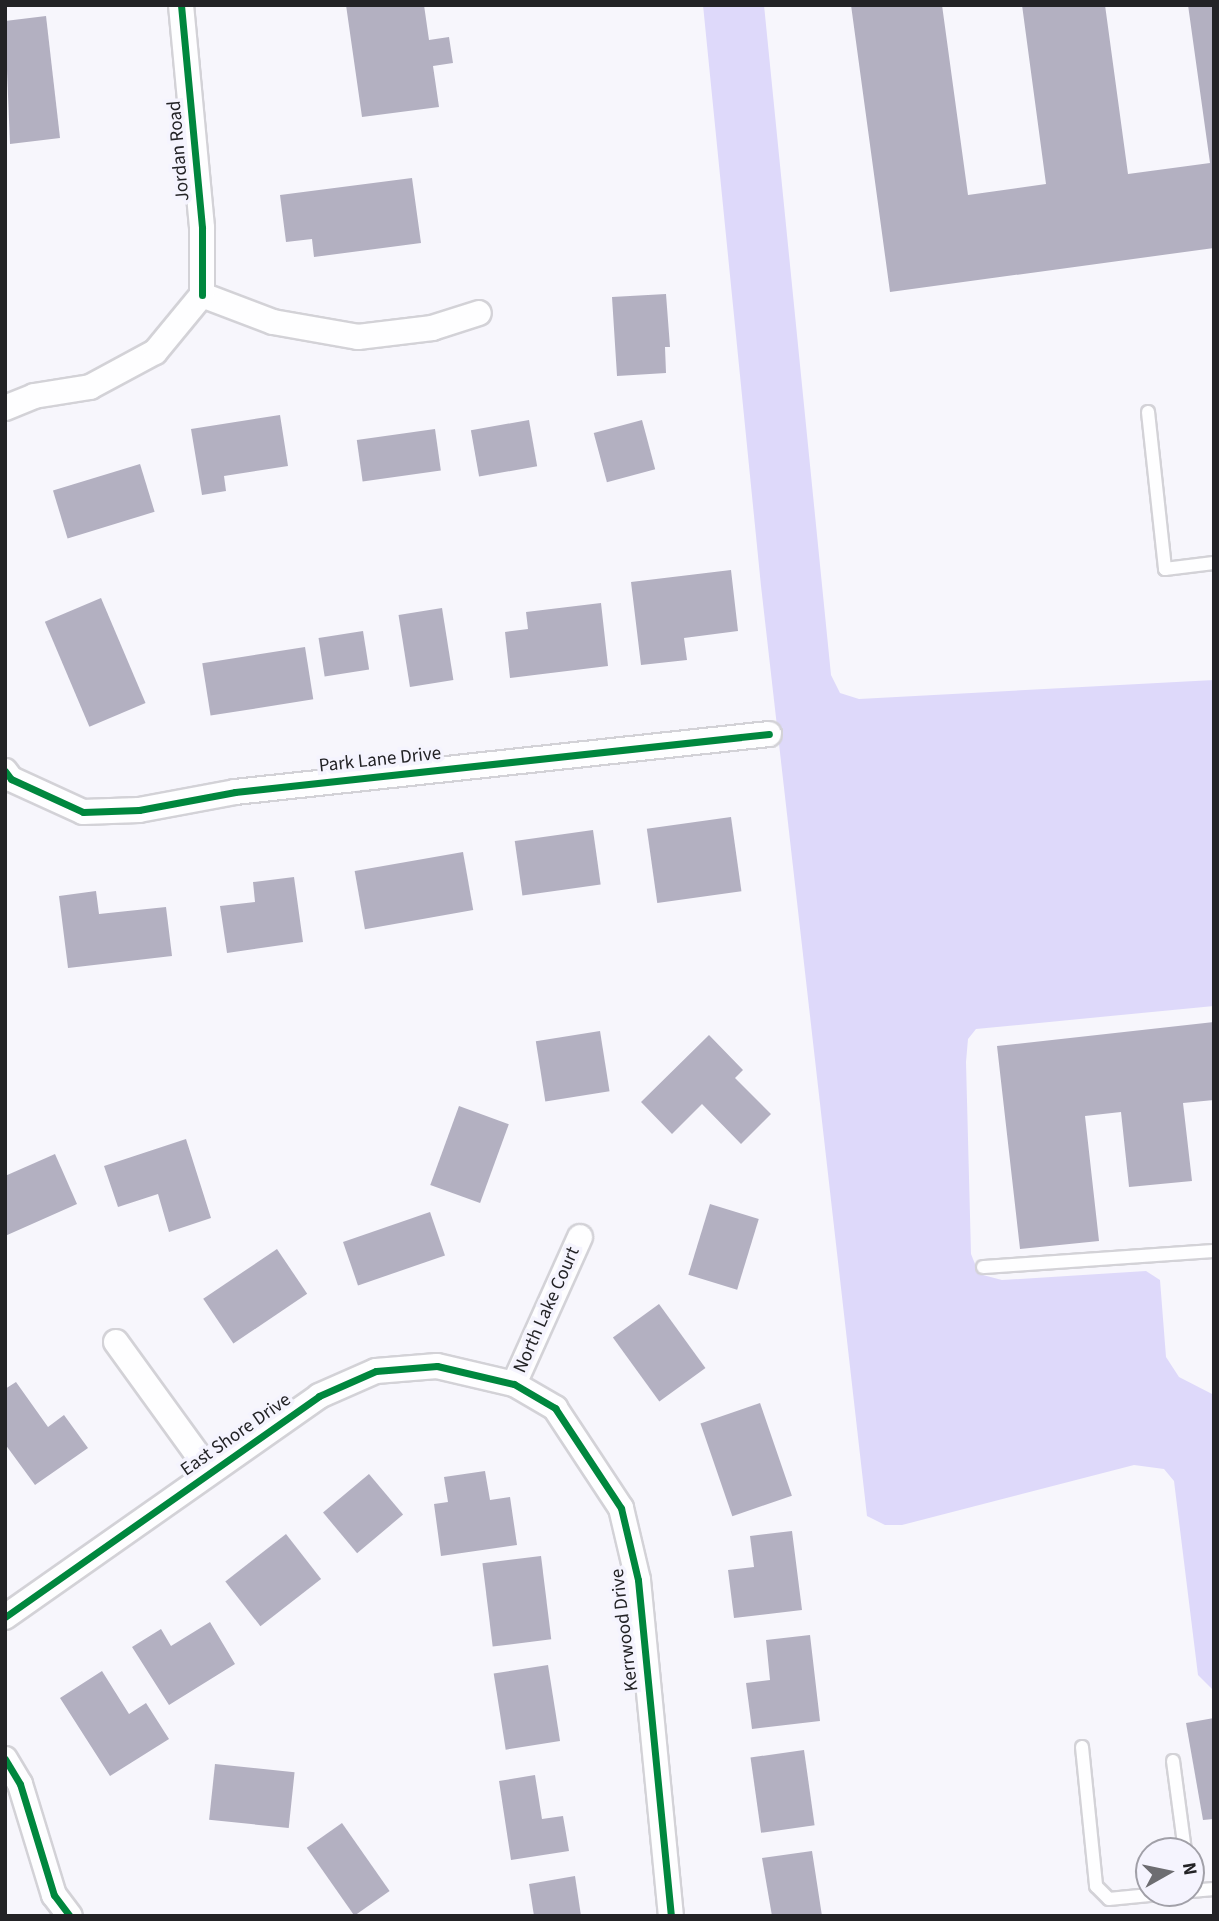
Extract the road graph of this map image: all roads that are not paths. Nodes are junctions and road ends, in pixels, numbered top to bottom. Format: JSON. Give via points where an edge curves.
{"nodes":[{"id":1,"x":181,"y":5,"type":"edge"},
{"id":2,"x":202,"y":295,"type":"junction"},
{"id":3,"x":479,"y":313,"type":"dead end"},
{"id":4,"x":5,"y":408,"type":"edge"},
{"id":5,"x":1148,"y":412,"type":"dead end"},
{"id":6,"x":1214,"y":564,"type":"edge"},
{"id":7,"x":769,"y":734,"type":"dead end"},
{"id":8,"x":5,"y":771,"type":"edge"},
{"id":9,"x":580,"y":1237,"type":"dead end"},
{"id":10,"x":1214,"y":1251,"type":"edge"},
{"id":11,"x":983,"y":1267,"type":"dead end"},
{"id":12,"x":116,"y":1342,"type":"dead end"},
{"id":13,"x":514,"y":1384,"type":"junction"},
{"id":14,"x":210,"y":1472,"type":"junction"},
{"id":15,"x":5,"y":1617,"type":"edge"},
{"id":16,"x":1082,"y":1748,"type":"dead end"},
{"id":17,"x":5,"y":1759,"type":"edge"},
{"id":18,"x":1173,"y":1761,"type":"dead end"},
{"id":19,"x":1183,"y":1837,"type":"edge"},
{"id":20,"x":1135,"y":1896,"type":"edge"},
{"id":21,"x":70,"y":1916,"type":"edge"},
{"id":22,"x":671,"y":1916,"type":"edge"}],
"edges":[{"from":1,"to":2,"type":"street","name":"Jordan Road","via":[[202,228]]},
{"from":2,"to":3,"type":"street","via":[[273,322],[358,337],[432,328]]},
{"from":2,"to":4,"type":"street","via":[[155,352],[90,387],[34,396]]},
{"from":5,"to":6,"type":"lane","via":[[1166,569]]},
{"from":7,"to":8,"type":"street","name":"Park Lane Drive","via":[[235,792],[139,810],[83,812],[11,779]]},
{"from":9,"to":13,"type":"street","name":"North Lake Court"},
{"from":10,"to":11,"type":"lane"},
{"from":12,"to":14,"type":"street"},
{"from":13,"to":14,"type":"street","name":"East Shore Drive","via":[[437,1366],[376,1371],[319,1396]]},
{"from":13,"to":22,"type":"street","name":"Kerrwood Drive","via":[[555,1408],[621,1508],[638,1580]]},
{"from":14,"to":15,"type":"street","name":"East Shore Drive"},
{"from":16,"to":20,"type":"lane","via":[[1096,1886],[1109,1899]]},
{"from":17,"to":21,"type":"street","via":[[20,1784],[54,1895]]},
{"from":18,"to":19,"type":"lane"}]}
